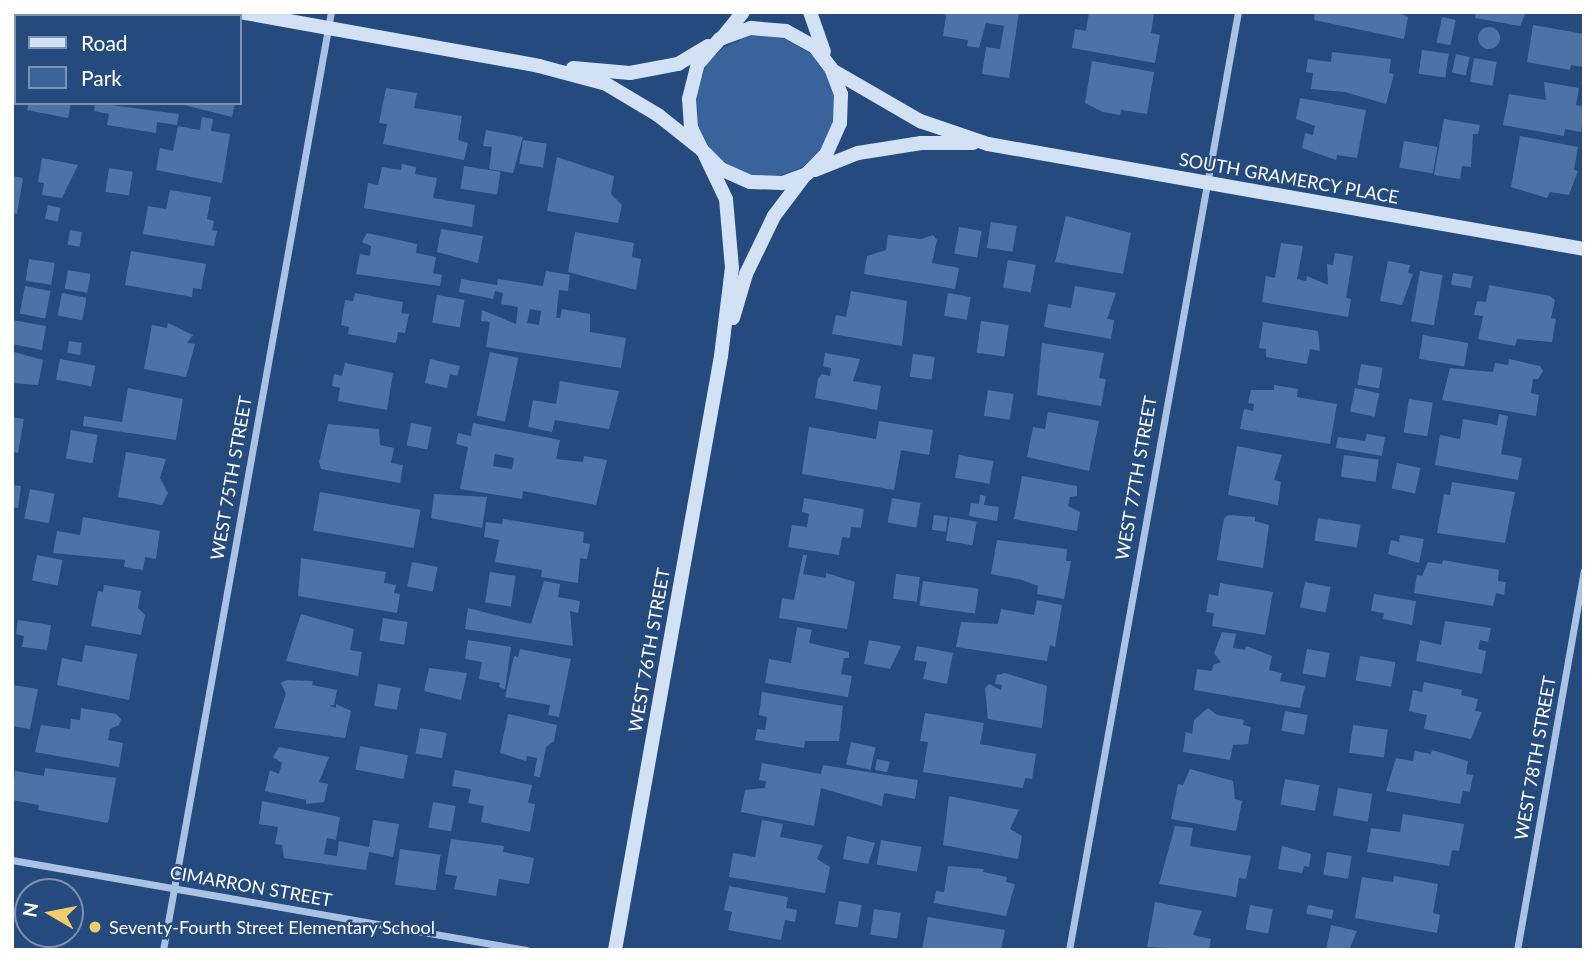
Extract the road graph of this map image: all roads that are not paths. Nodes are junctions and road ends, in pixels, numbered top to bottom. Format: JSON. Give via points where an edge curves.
{"nodes":[{"id":1,"x":240,"y":12,"type":"edge"},
{"id":2,"x":331,"y":12,"type":"edge"},
{"id":3,"x":743,"y":12,"type":"edge"},
{"id":4,"x":810,"y":12,"type":"edge"},
{"id":5,"x":1238,"y":12,"type":"edge"},
{"id":6,"x":328,"y":28,"type":"junction"},
{"id":7,"x":720,"y":39,"type":"junction"},
{"id":8,"x":539,"y":66,"type":"junction"},
{"id":9,"x":831,"y":68,"type":"junction"},
{"id":10,"x":988,"y":144,"type":"junction"},
{"id":11,"x":703,"y":151,"type":"junction"},
{"id":12,"x":807,"y":173,"type":"junction"},
{"id":13,"x":1204,"y":182,"type":"junction"},
{"id":14,"x":1584,"y":249,"type":"edge"},
{"id":15,"x":721,"y":356,"type":"junction"},
{"id":16,"x":1584,"y":571,"type":"edge"},
{"id":17,"x":12,"y":860,"type":"edge"},
{"id":18,"x":174,"y":888,"type":"junction"},
{"id":19,"x":163,"y":950,"type":"edge"},
{"id":20,"x":526,"y":950,"type":"edge"},
{"id":21,"x":615,"y":950,"type":"edge"},
{"id":22,"x":1069,"y":950,"type":"edge"},
{"id":23,"x":1517,"y":950,"type":"edge"}],
"edges":[{"from":1,"to":6,"type":"street"},
{"from":2,"to":6,"type":"street","name":"WEST 75TH STREET"},
{"from":3,"to":7,"type":"street"},
{"from":4,"to":9,"type":"street"},
{"from":5,"to":13,"type":"street","name":"WEST 77TH STREET"},
{"from":6,"to":8,"type":"street"},
{"from":6,"to":18,"type":"street","name":"WEST 75TH STREET"},
{"from":7,"to":8,"type":"street","via":[[678,64],[630,73]]},
{"from":7,"to":9,"type":"street","via":[[751,28],[786,31],[815,47]]},
{"from":7,"to":11,"type":"street","via":[[698,64],[689,99],[691,127]]},
{"from":8,"to":11,"type":"street","via":[[606,84],[658,115]]},
{"from":9,"to":10,"type":"street","name":"SOUTH GRAMERCY PLACE","via":[[920,121]]},
{"from":9,"to":12,"type":"street","via":[[841,94],[840,123],[826,154]]},
{"from":10,"to":12,"type":"street","name":"SOUTH GRAMERCY PLACE","via":[[921,143],[858,153]]},
{"from":10,"to":13,"type":"street","name":"SOUTH GRAMERCY PLACE"},
{"from":11,"to":12,"type":"street","via":[[721,169],[750,182],[782,183]]},
{"from":11,"to":15,"type":"street","name":"WEST 76TH STREET","via":[[726,200],[732,268]]},
{"from":12,"to":15,"type":"street","name":"WEST 76TH STREET","via":[[774,216],[746,274]]},
{"from":13,"to":14,"type":"street","name":"SOUTH GRAMERCY PLACE"},
{"from":13,"to":22,"type":"street","name":"WEST 77TH STREET"},
{"from":15,"to":21,"type":"street","name":"WEST 76TH STREET"},
{"from":16,"to":23,"type":"street","name":"WEST 78TH STREET"},
{"from":17,"to":18,"type":"street","name":"CIMARRON STREET"},
{"from":18,"to":19,"type":"street","name":"WEST 75TH STREET"},
{"from":18,"to":20,"type":"street","name":"CIMARRON STREET"}]}
